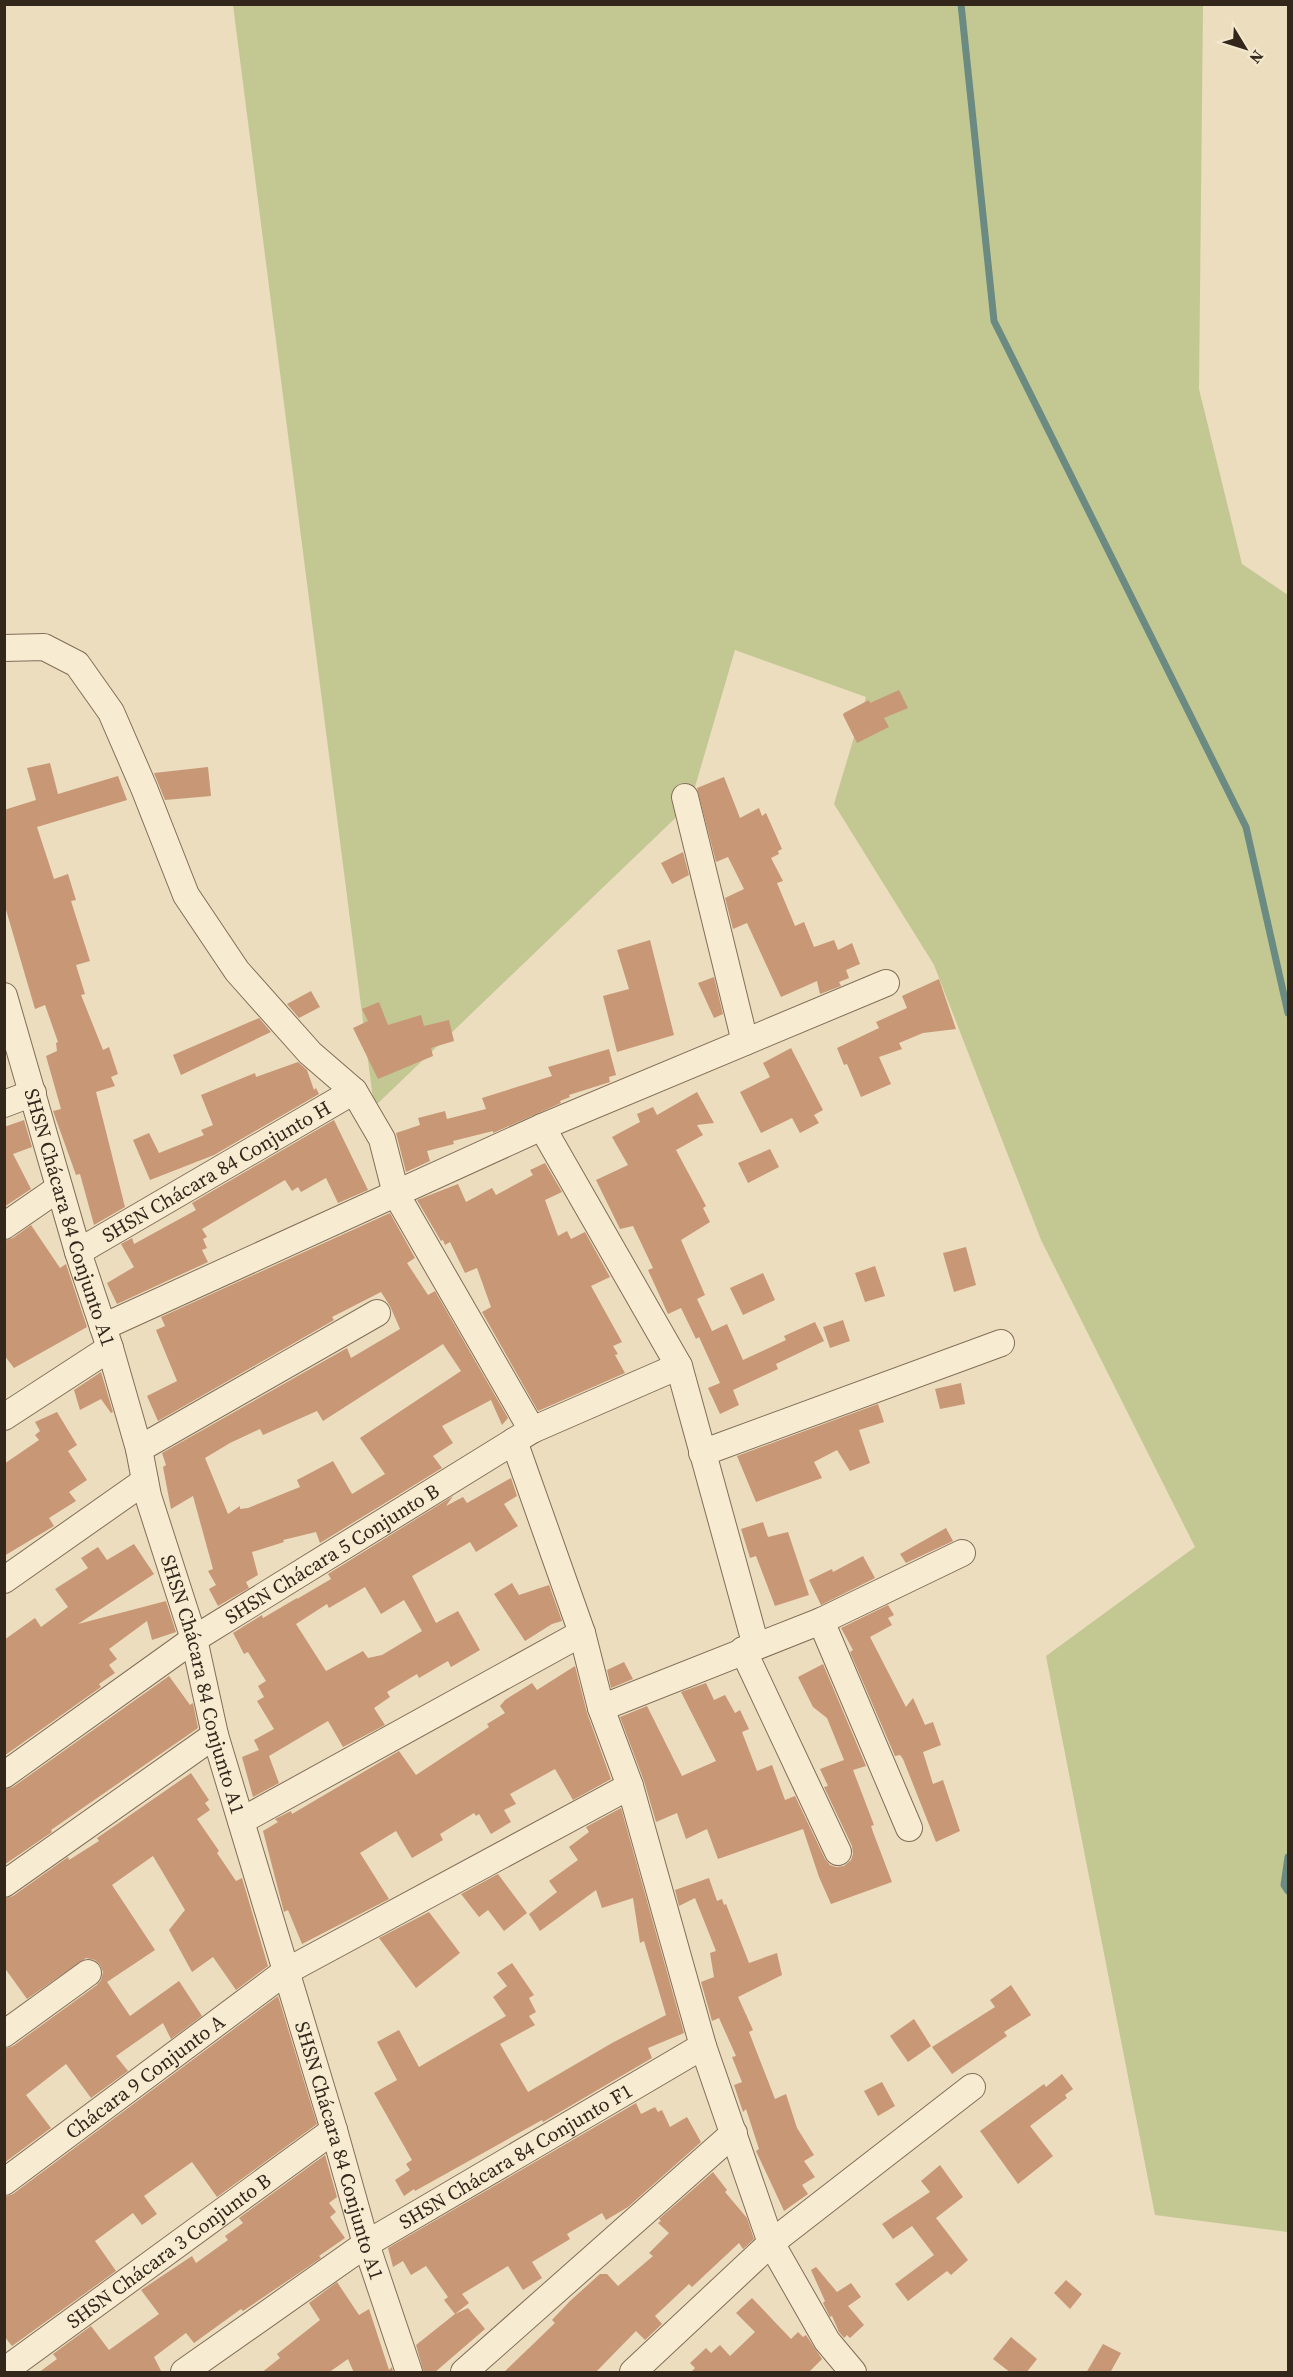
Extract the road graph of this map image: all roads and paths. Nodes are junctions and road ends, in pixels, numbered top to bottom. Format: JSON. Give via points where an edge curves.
{"nodes":[{"id":1,"x":4,"y":648,"type":"edge"},
{"id":2,"x":685,"y":797,"type":"dead end"},
{"id":3,"x":886,"y":984,"type":"dead end"},
{"id":4,"x":4,"y":996,"type":"edge"},
{"id":5,"x":745,"y":1042,"type":"junction"},
{"id":6,"x":354,"y":1091,"type":"junction"},
{"id":7,"x":33,"y":1093,"type":"junction"},
{"id":8,"x":4,"y":1104,"type":"edge"},
{"id":9,"x":542,"y":1127,"type":"junction"},
{"id":10,"x":60,"y":1188,"type":"junction"},
{"id":11,"x":396,"y":1194,"type":"junction"},
{"id":12,"x":4,"y":1226,"type":"edge"},
{"id":13,"x":78,"y":1252,"type":"junction"},
{"id":14,"x":377,"y":1313,"type":"dead end"},
{"id":15,"x":106,"y":1338,"type":"junction"},
{"id":16,"x":1001,"y":1343,"type":"dead end"},
{"id":17,"x":678,"y":1366,"type":"junction"},
{"id":18,"x":4,"y":1417,"type":"edge"},
{"id":19,"x":523,"y":1436,"type":"junction"},
{"id":20,"x":139,"y":1449,"type":"junction"},
{"id":21,"x":702,"y":1453,"type":"junction"},
{"id":22,"x":145,"y":1481,"type":"junction"},
{"id":23,"x":962,"y":1553,"type":"dead end"},
{"id":24,"x":4,"y":1580,"type":"edge"},
{"id":25,"x":821,"y":1621,"type":"junction"},
{"id":26,"x":582,"y":1633,"type":"junction"},
{"id":27,"x":194,"y":1639,"type":"junction"},
{"id":28,"x":750,"y":1648,"type":"junction"},
{"id":29,"x":601,"y":1708,"type":"junction"},
{"id":30,"x":215,"y":1734,"type":"junction"},
{"id":31,"x":4,"y":1775,"type":"edge"},
{"id":32,"x":630,"y":1786,"type":"junction"},
{"id":33,"x":241,"y":1821,"type":"junction"},
{"id":34,"x":909,"y":1828,"type":"dead end"},
{"id":35,"x":838,"y":1852,"type":"dead end"},
{"id":36,"x":4,"y":1884,"type":"edge"},
{"id":37,"x":285,"y":1972,"type":"junction"},
{"id":38,"x":88,"y":1973,"type":"dead end"},
{"id":39,"x":4,"y":2034,"type":"edge"},
{"id":40,"x":703,"y":2046,"type":"junction"},
{"id":41,"x":972,"y":2087,"type":"dead end"},
{"id":42,"x":334,"y":2130,"type":"junction"},
{"id":43,"x":734,"y":2133,"type":"junction"},
{"id":44,"x":4,"y":2182,"type":"edge"},
{"id":45,"x":771,"y":2243,"type":"junction"},
{"id":46,"x":366,"y":2244,"type":"junction"},
{"id":47,"x":4,"y":2371,"type":"edge"},
{"id":48,"x":184,"y":2373,"type":"edge"},
{"id":49,"x":409,"y":2373,"type":"edge"},
{"id":50,"x":464,"y":2373,"type":"edge"},
{"id":51,"x":633,"y":2373,"type":"edge"},
{"id":52,"x":853,"y":2373,"type":"edge"}],
"edges":[{"from":1,"to":6,"type":"street","via":[[44,647],[77,664],[111,712],[186,895],[237,971],[310,1053]]},
{"from":2,"to":5,"type":"street"},
{"from":3,"to":5,"type":"street"},
{"from":4,"to":7,"type":"street","name":"SHSN Chácara 84 Conjunto A1"},
{"from":5,"to":9,"type":"street"},
{"from":6,"to":11,"type":"street","via":[[382,1140]]},
{"from":6,"to":13,"type":"street","name":"SHSN Chácara 84 Conjunto H"},
{"from":7,"to":8,"type":"street"},
{"from":7,"to":10,"type":"street","name":"SHSN Chácara 84 Conjunto A1"},
{"from":9,"to":11,"type":"street"},
{"from":9,"to":17,"type":"street"},
{"from":10,"to":12,"type":"street"},
{"from":10,"to":13,"type":"street","name":"SHSN Chácara 84 Conjunto A1"},
{"from":11,"to":15,"type":"street"},
{"from":11,"to":19,"type":"street"},
{"from":13,"to":15,"type":"street","name":"SHSN Chácara 84 Conjunto A1"},
{"from":14,"to":20,"type":"street"},
{"from":15,"to":18,"type":"street"},
{"from":15,"to":20,"type":"street","name":"SHSN Chácara 84 Conjunto A1"},
{"from":16,"to":21,"type":"street"},
{"from":17,"to":19,"type":"street","name":"SHSN Chácara 5 Conjunto B"},
{"from":17,"to":21,"type":"street"},
{"from":19,"to":26,"type":"street"},
{"from":19,"to":27,"type":"street","name":"SHSN Chácara 5 Conjunto B"},
{"from":20,"to":22,"type":"street","name":"SHSN Chácara 84 Conjunto A1"},
{"from":21,"to":28,"type":"street"},
{"from":22,"to":24,"type":"street"},
{"from":22,"to":27,"type":"street","name":"SHSN Chácara 84 Conjunto A1"},
{"from":23,"to":25,"type":"street"},
{"from":25,"to":28,"type":"street"},
{"from":25,"to":34,"type":"street"},
{"from":26,"to":29,"type":"street"},
{"from":26,"to":33,"type":"street"},
{"from":27,"to":30,"type":"street","name":"SHSN Chácara 84 Conjunto A1"},
{"from":27,"to":31,"type":"street","name":"SHSN Chácara 5 Conjunto B"},
{"from":28,"to":29,"type":"street"},
{"from":28,"to":35,"type":"street"},
{"from":29,"to":32,"type":"street"},
{"from":30,"to":33,"type":"street","name":"SHSN Chácara 84 Conjunto A1"},
{"from":30,"to":36,"type":"street"},
{"from":32,"to":37,"type":"street","name":"Chácara 9 Conjunto A"},
{"from":32,"to":40,"type":"street"},
{"from":33,"to":37,"type":"street","name":"SHSN Chácara 84 Conjunto A1"},
{"from":37,"to":42,"type":"street","name":"SHSN Chácara 84 Conjunto A1"},
{"from":37,"to":44,"type":"street","name":"Chácara 9 Conjunto A"},
{"from":38,"to":39,"type":"street"},
{"from":40,"to":43,"type":"street"},
{"from":40,"to":46,"type":"street","name":"SHSN Chácara 84 Conjunto F1"},
{"from":41,"to":45,"type":"street"},
{"from":42,"to":46,"type":"street","name":"SHSN Chácara 84 Conjunto A1"},
{"from":42,"to":47,"type":"street","name":"SHSN Chácara 3 Conjunto B"},
{"from":43,"to":45,"type":"street"},
{"from":43,"to":50,"type":"street"},
{"from":45,"to":51,"type":"street"},
{"from":45,"to":52,"type":"street","via":[[827,2341]]},
{"from":46,"to":48,"type":"street","name":"SHSN Chácara 84 Conjunto F1"},
{"from":46,"to":49,"type":"street","name":"SHSN Chácara 84 Conjunto A1"}]}
